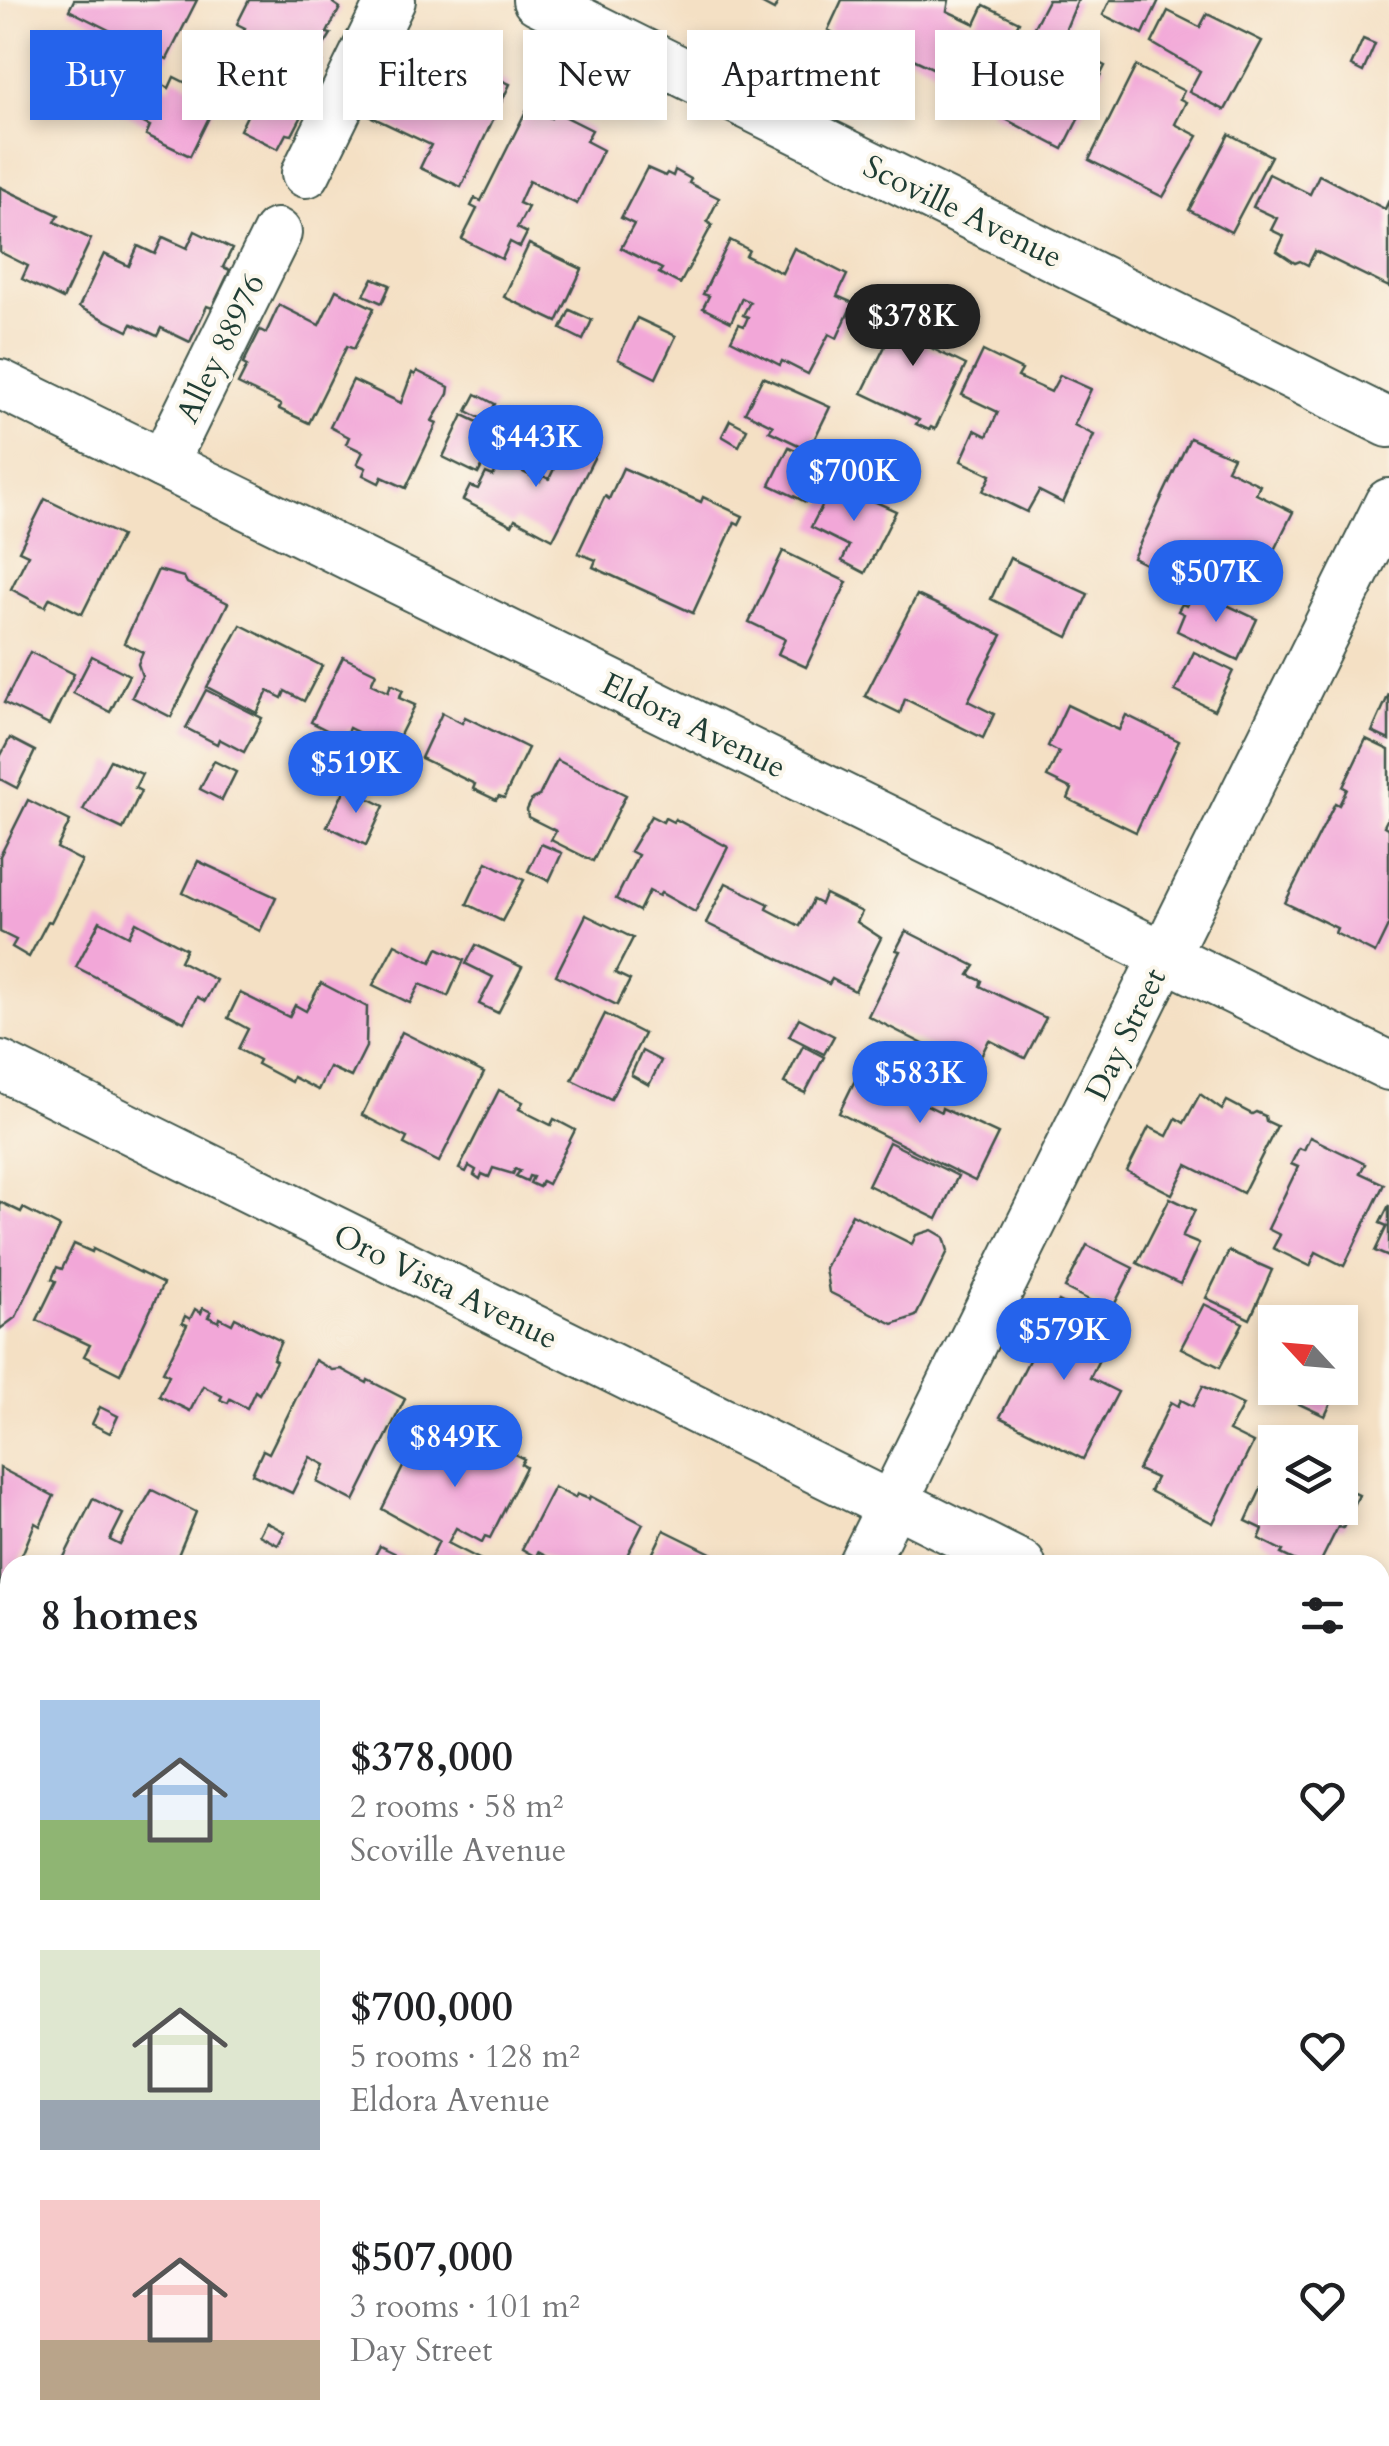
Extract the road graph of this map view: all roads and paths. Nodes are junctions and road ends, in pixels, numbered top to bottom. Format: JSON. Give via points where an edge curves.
{"nodes":[{"id":1,"x":392,"y":0,"type":"edge"},
{"id":2,"x":537,"y":0,"type":"edge"},
{"id":3,"x":306,"y":173,"type":"dead end"},
{"id":4,"x":276,"y":233,"type":"dead end"},
{"id":5,"x":0,"y":384,"type":"edge"},
{"id":6,"x":1389,"y":423,"type":"edge"},
{"id":7,"x":163,"y":464,"type":"junction"},
{"id":8,"x":1389,"y":503,"type":"edge"},
{"id":9,"x":1164,"y":956,"type":"junction"},
{"id":10,"x":0,"y":1065,"type":"edge"},
{"id":11,"x":1389,"y":1066,"type":"edge"},
{"id":12,"x":892,"y":1503,"type":"junction"},
{"id":13,"x":867,"y":1555,"type":"edge"},
{"id":14,"x":1000,"y":1555,"type":"edge"}],
"edges":[{"from":1,"to":3,"type":"street"},
{"from":2,"to":6,"type":"street","name":"Scoville Avenue"},
{"from":4,"to":7,"type":"street","name":"Alley 88976"},
{"from":5,"to":7,"type":"street","name":"Eldora Avenue"},
{"from":7,"to":9,"type":"street","name":"Eldora Avenue"},
{"from":8,"to":9,"type":"street","name":"Day Street"},
{"from":9,"to":11,"type":"street","name":"Eldora Avenue"},
{"from":9,"to":12,"type":"street","name":"Day Street"},
{"from":10,"to":12,"type":"street","name":"Oro Vista Avenue"},
{"from":12,"to":13,"type":"street","name":"Day Street"},
{"from":12,"to":14,"type":"street","name":"Oro Vista Avenue"}]}
